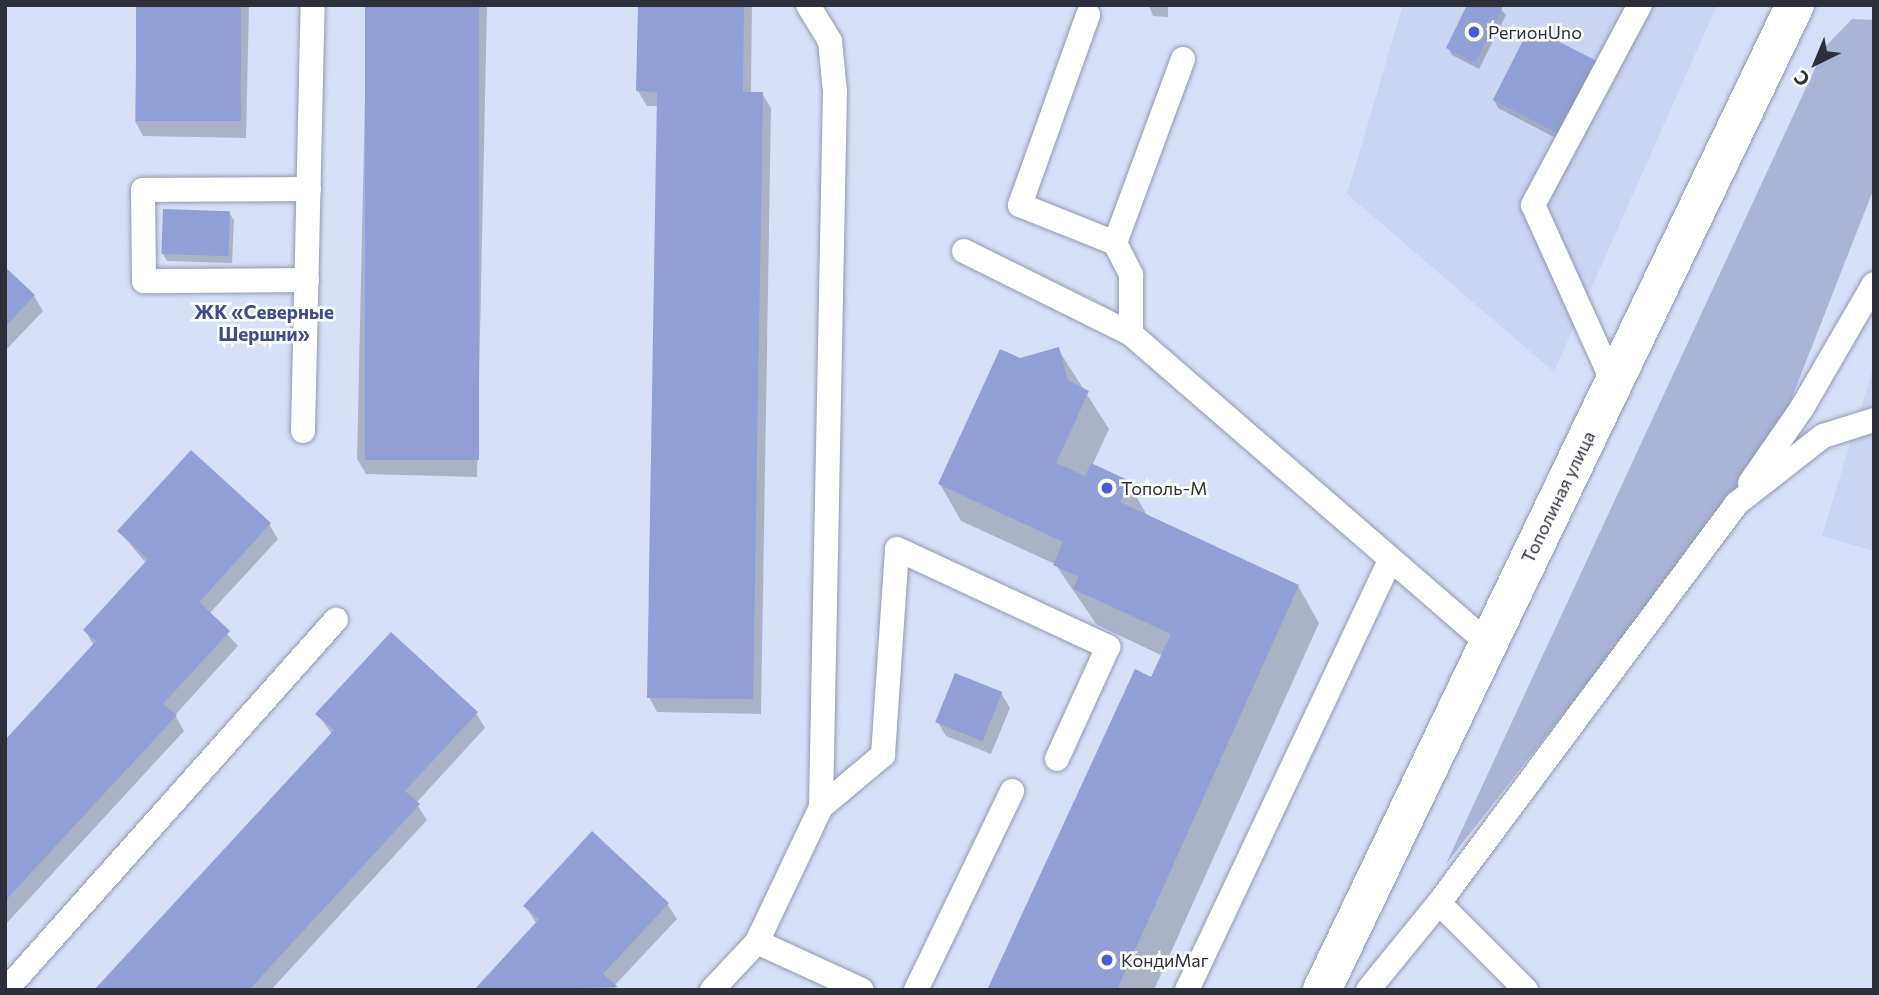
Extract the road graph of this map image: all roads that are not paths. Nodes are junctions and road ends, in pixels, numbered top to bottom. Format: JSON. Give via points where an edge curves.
{"nodes":[{"id":1,"x":313,"y":5,"type":"edge"},
{"id":2,"x":808,"y":5,"type":"edge"},
{"id":3,"x":1640,"y":5,"type":"edge"},
{"id":4,"x":1795,"y":5,"type":"edge"},
{"id":5,"x":1088,"y":15,"type":"dead end"},
{"id":6,"x":1183,"y":59,"type":"dead end"},
{"id":7,"x":309,"y":189,"type":"junction"},
{"id":8,"x":1115,"y":243,"type":"junction"},
{"id":9,"x":964,"y":251,"type":"dead end"},
{"id":10,"x":1874,"y":264,"type":"edge"},
{"id":11,"x":306,"y":280,"type":"junction"},
{"id":12,"x":1871,"y":288,"type":"edge"},
{"id":13,"x":1131,"y":334,"type":"junction"},
{"id":14,"x":1613,"y":382,"type":"junction"},
{"id":15,"x":1874,"y":420,"type":"edge"},
{"id":16,"x":303,"y":431,"type":"dead end"},
{"id":17,"x":1736,"y":504,"type":"junction"},
{"id":18,"x":1390,"y":561,"type":"junction"},
{"id":19,"x":336,"y":620,"type":"dead end"},
{"id":20,"x":1488,"y":643,"type":"junction"},
{"id":21,"x":1057,"y":759,"type":"dead end"},
{"id":22,"x":1012,"y":791,"type":"dead end"},
{"id":23,"x":821,"y":807,"type":"junction"},
{"id":24,"x":1439,"y":903,"type":"junction"},
{"id":25,"x":757,"y":942,"type":"junction"},
{"id":26,"x":6,"y":990,"type":"edge"},
{"id":27,"x":712,"y":990,"type":"edge"},
{"id":28,"x":862,"y":990,"type":"edge"},
{"id":29,"x":916,"y":990,"type":"edge"},
{"id":30,"x":1187,"y":990,"type":"edge"},
{"id":31,"x":1322,"y":990,"type":"edge"},
{"id":32,"x":1368,"y":990,"type":"edge"},
{"id":33,"x":1526,"y":990,"type":"edge"}],
"edges":[{"from":1,"to":7,"type":"lane"},
{"from":2,"to":23,"type":"lane","via":[[830,41],[835,92]]},
{"from":3,"to":14,"type":"lane","via":[[1533,205]]},
{"from":4,"to":14,"type":"main road","name":"Тополиная улица"},
{"from":5,"to":8,"type":"lane","via":[[1020,205]]},
{"from":6,"to":8,"type":"lane"},
{"from":7,"to":11,"type":"lane"},
{"from":7,"to":11,"type":"lane","via":[[143,190],[144,281]]},
{"from":8,"to":13,"type":"lane","via":[[1131,275]]},
{"from":9,"to":13,"type":"lane"},
{"from":10,"to":12,"type":"lane"},
{"from":11,"to":16,"type":"lane"},
{"from":12,"to":17,"type":"lane","via":[[1802,408]]},
{"from":13,"to":18,"type":"lane"},
{"from":14,"to":20,"type":"main road","name":"Тополиная улица"},
{"from":15,"to":17,"type":"lane","via":[[1823,436]]},
{"from":17,"to":24,"type":"lane"},
{"from":18,"to":20,"type":"lane"},
{"from":18,"to":30,"type":"lane"},
{"from":19,"to":26,"type":"lane"},
{"from":20,"to":31,"type":"main road","name":"Тополиная улица"},
{"from":21,"to":23,"type":"lane","via":[[1108,647],[897,549],[883,755]]},
{"from":22,"to":29,"type":"lane"},
{"from":23,"to":25,"type":"lane"},
{"from":24,"to":32,"type":"lane"},
{"from":24,"to":33,"type":"lane"},
{"from":25,"to":27,"type":"lane"},
{"from":25,"to":28,"type":"lane"}]}
